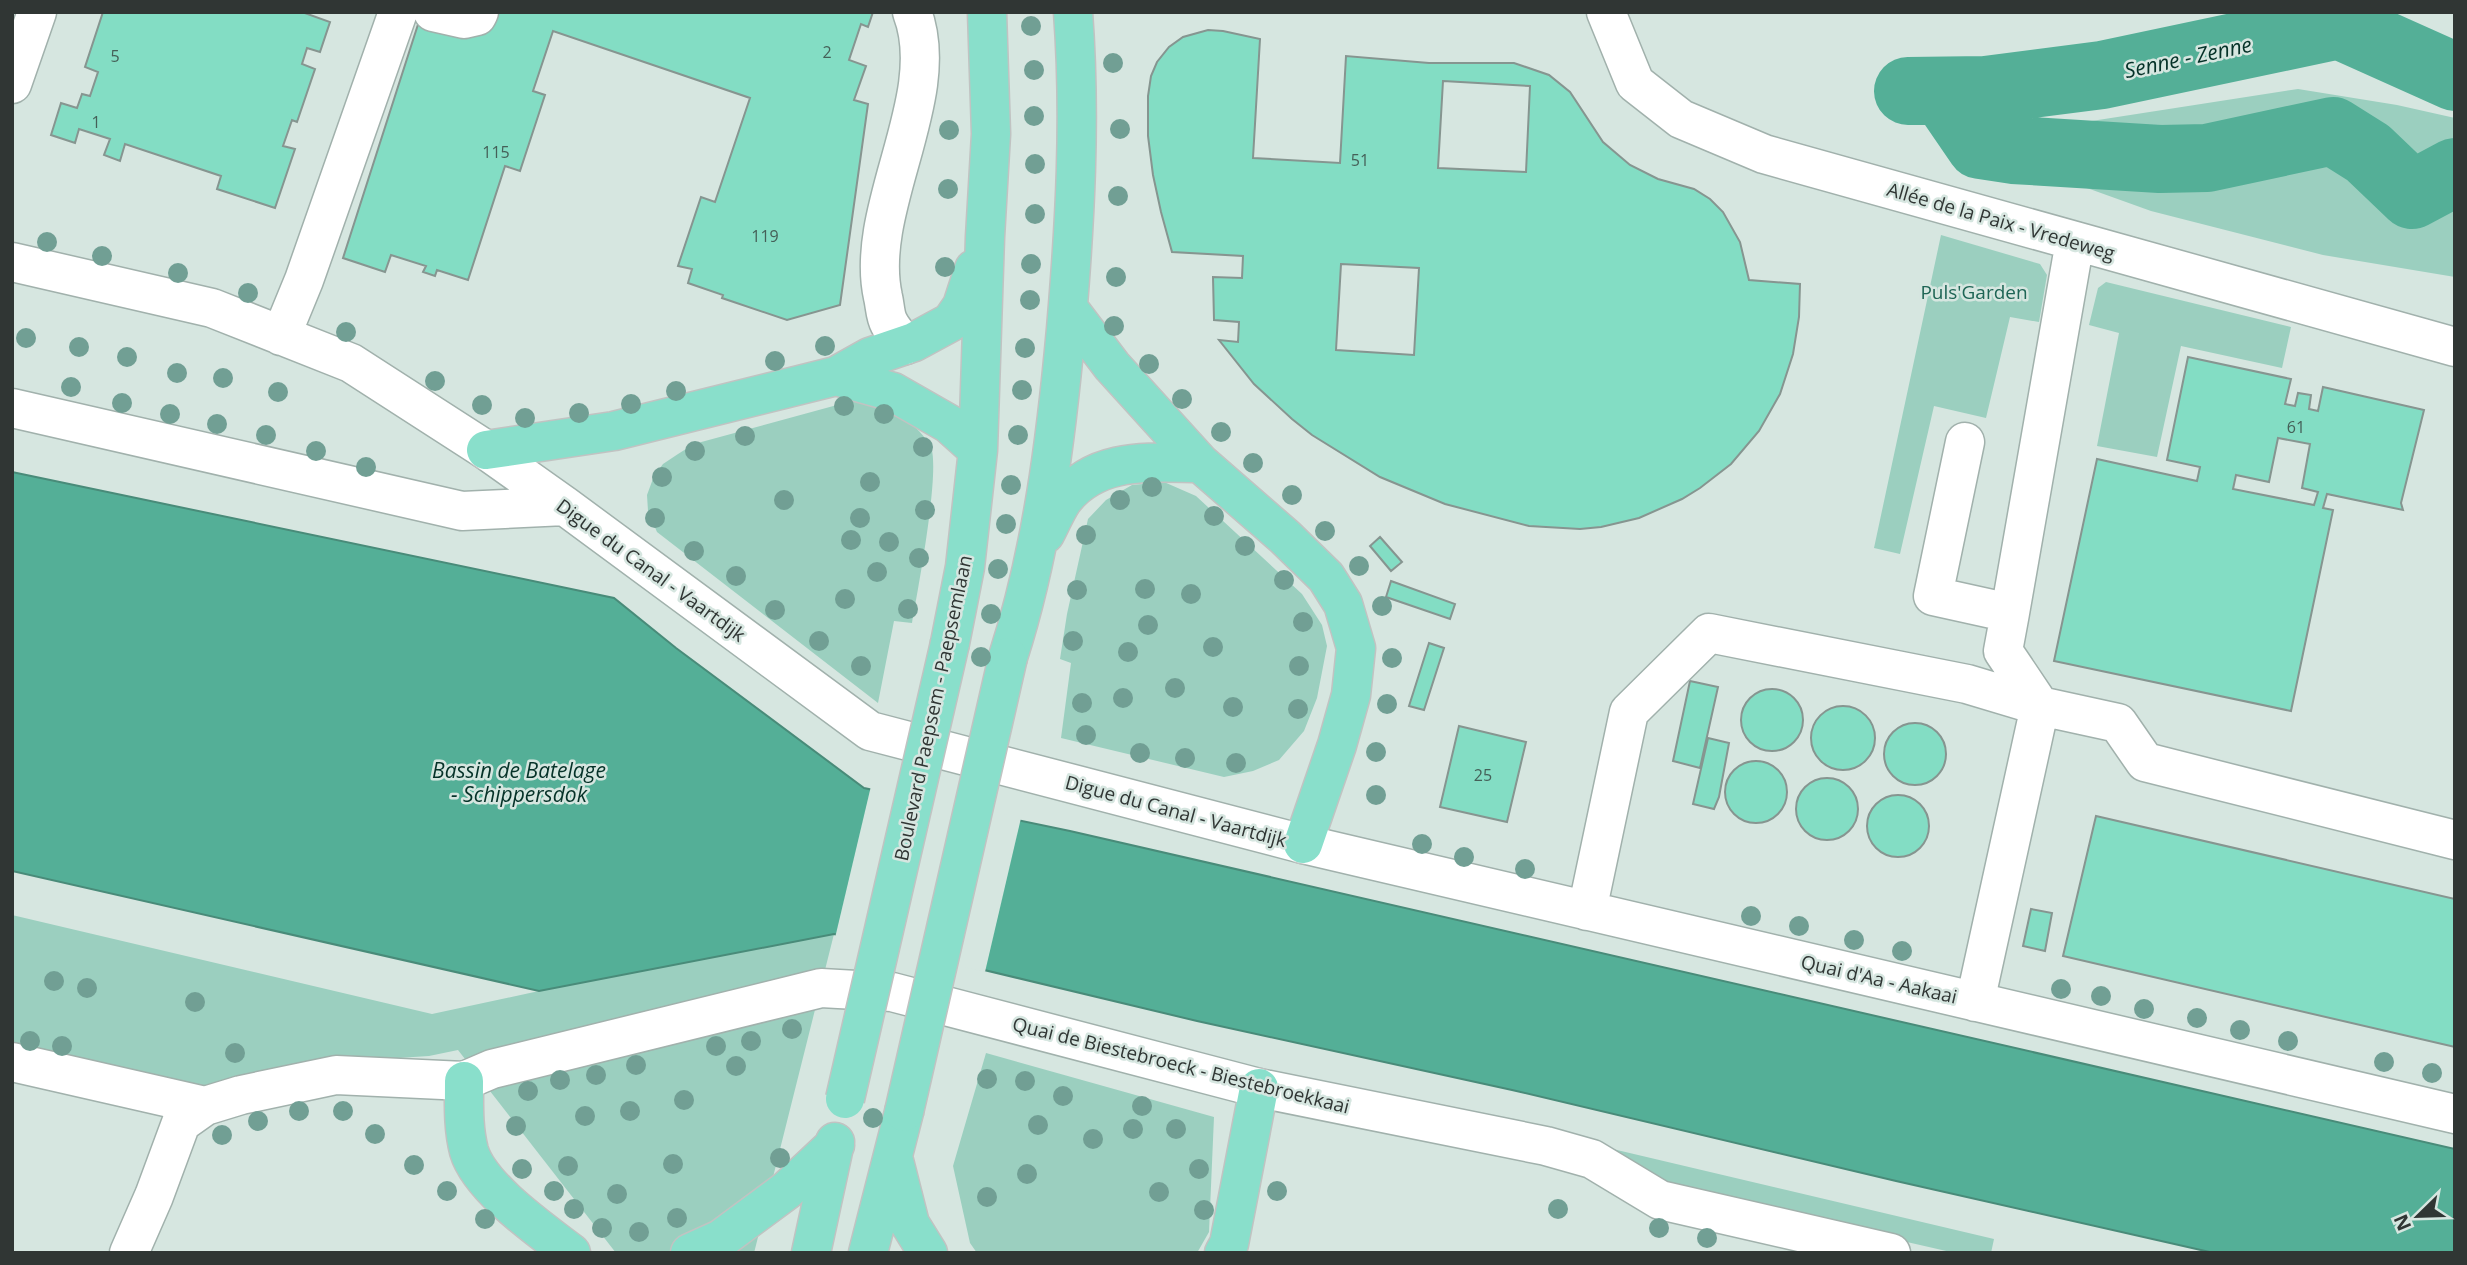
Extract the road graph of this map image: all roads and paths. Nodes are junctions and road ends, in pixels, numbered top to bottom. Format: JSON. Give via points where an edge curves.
{"nodes":[{"id":1,"x":37,"y":12,"type":"edge"},
{"id":2,"x":398,"y":12,"type":"edge"},
{"id":3,"x":433,"y":12,"type":"edge"},
{"id":4,"x":479,"y":12,"type":"edge"},
{"id":5,"x":912,"y":12,"type":"edge"},
{"id":6,"x":987,"y":12,"type":"edge"},
{"id":7,"x":1073,"y":12,"type":"edge"},
{"id":8,"x":1606,"y":12,"type":"edge"},
{"id":9,"x":12,"y":84,"type":"edge"},
{"id":10,"x":985,"y":237,"type":"junction"},
{"id":11,"x":2075,"y":241,"type":"junction"},
{"id":12,"x":12,"y":262,"type":"edge"},
{"id":13,"x":1068,"y":308,"type":"junction"},
{"id":14,"x":281,"y":336,"type":"junction"},
{"id":15,"x":905,"y":345,"type":"junction"},
{"id":16,"x":2455,"y":347,"type":"edge"},
{"id":17,"x":836,"y":376,"type":"junction"},
{"id":18,"x":12,"y":408,"type":"edge"},
{"id":19,"x":1965,"y":442,"type":"dead end"},
{"id":20,"x":486,"y":450,"type":"junction"},
{"id":21,"x":978,"y":450,"type":"junction"},
{"id":22,"x":1200,"y":463,"type":"junction"},
{"id":23,"x":565,"y":506,"type":"junction"},
{"id":24,"x":1035,"y":551,"type":"junction"},
{"id":25,"x":2010,"y":613,"type":"junction"},
{"id":26,"x":2040,"y":706,"type":"junction"},
{"id":27,"x":2455,"y":840,"type":"edge"},
{"id":28,"x":1303,"y":844,"type":"junction"},
{"id":29,"x":1587,"y":911,"type":"junction"},
{"id":30,"x":1975,"y":1002,"type":"junction"},
{"id":31,"x":12,"y":1062,"type":"edge"},
{"id":32,"x":464,"y":1081,"type":"junction"},
{"id":33,"x":1259,"y":1088,"type":"junction"},
{"id":34,"x":205,"y":1106,"type":"junction"},
{"id":35,"x":2455,"y":1114,"type":"edge"},
{"id":36,"x":835,"y":1145,"type":"junction"},
{"id":37,"x":893,"y":1156,"type":"junction"},
{"id":38,"x":129,"y":1253,"type":"edge"},
{"id":39,"x":571,"y":1253,"type":"edge"},
{"id":40,"x":690,"y":1253,"type":"edge"},
{"id":41,"x":811,"y":1253,"type":"edge"},
{"id":42,"x":868,"y":1253,"type":"edge"},
{"id":43,"x":928,"y":1253,"type":"edge"},
{"id":44,"x":1224,"y":1253,"type":"edge"},
{"id":45,"x":1891,"y":1253,"type":"edge"}],
"edges":[{"from":1,"to":9,"type":"street"},
{"from":2,"to":14,"type":"street"},
{"from":3,"to":4,"type":"street","via":[[464,19]]},
{"from":5,"to":15,"type":"street","via":[[918,43],[917,85],[882,235],[880,285],[888,322]]},
{"from":6,"to":10,"type":"main road","name":"Boulevard Paepsem - Paepsemlaan","via":[[991,134]]},
{"from":7,"to":13,"type":"main road","via":[[1077,116]]},
{"from":8,"to":11,"type":"street","name":"Allée de la Paix - Vredeweg","via":[[1635,83],[1681,119],[1764,154]]},
{"from":10,"to":15,"type":"main road","via":[[962,306],[951,322]]},
{"from":10,"to":21,"type":"main road","name":"Boulevard Paepsem - Paepsemlaan"},
{"from":11,"to":16,"type":"street","name":"Allée de la Paix - Vredeweg"},
{"from":11,"to":25,"type":"street"},
{"from":12,"to":14,"type":"street","name":"Digue du Canal - Vaartdijk","via":[[212,309]]},
{"from":13,"to":22,"type":"main road","via":[[1112,366]]},
{"from":13,"to":24,"type":"main road","via":[[1057,426]]},
{"from":14,"to":20,"type":"street","name":"Digue du Canal - Vaartdijk","via":[[351,363]]},
{"from":15,"to":17,"type":"main road"},
{"from":17,"to":20,"type":"main road","via":[[614,430]]},
{"from":17,"to":21,"type":"main road","via":[[893,392],[949,424]]},
{"from":18,"to":23,"type":"street","via":[[462,511]]},
{"from":19,"to":25,"type":"street","via":[[1933,596]]},
{"from":20,"to":23,"type":"street","name":"Digue du Canal - Vaartdijk"},
{"from":21,"to":36,"type":"main road","name":"Boulevard Paepsem - Paepsemlaan","bridge":true,"via":[[965,567],[950,643]]},
{"from":22,"to":24,"type":"main road","via":[[1136,462],[1095,472],[1064,499]]},
{"from":22,"to":28,"type":"main road","via":[[1326,577],[1343,604],[1356,648],[1348,708]]},
{"from":23,"to":28,"type":"street","name":"Digue du Canal - Vaartdijk","via":[[870,731]]},
{"from":24,"to":37,"type":"main road","bridge":true},
{"from":25,"to":26,"type":"street","via":[[2003,650]]},
{"from":26,"to":27,"type":"street","via":[[2118,723],[2145,762]]},
{"from":26,"to":29,"type":"street","via":[[1968,684],[1709,633],[1629,712]]},
{"from":26,"to":30,"type":"street"},
{"from":28,"to":29,"type":"street","name":"Quai d'Aa - Aakaai"},
{"from":29,"to":30,"type":"street","name":"Quai d'Aa - Aakaai"},
{"from":30,"to":35,"type":"street","name":"Quai d'Aa - Aakaai"},
{"from":31,"to":34,"type":"street"},
{"from":32,"to":33,"type":"street","name":"Quai de Biestebroeck - Biestebroekkaai","via":[[492,1069],[821,988],[892,992]]},
{"from":32,"to":34,"type":"street","via":[[336,1075]]},
{"from":32,"to":39,"type":"main road","via":[[463,1115],[470,1153],[491,1186]]},
{"from":33,"to":44,"type":"main road"},
{"from":33,"to":45,"type":"street","name":"Quai de Biestebroeck - Biestebroekkaai","via":[[1546,1146],[1592,1159],[1660,1200]]},
{"from":34,"to":38,"type":"street","via":[[181,1123]]},
{"from":36,"to":40,"type":"main road","via":[[787,1190],[721,1240]]},
{"from":36,"to":41,"type":"main road","name":"Boulevard Paepsem - Paepsemlaan"},
{"from":37,"to":42,"type":"main road"},
{"from":37,"to":43,"type":"main road","via":[[910,1224]]}]}
